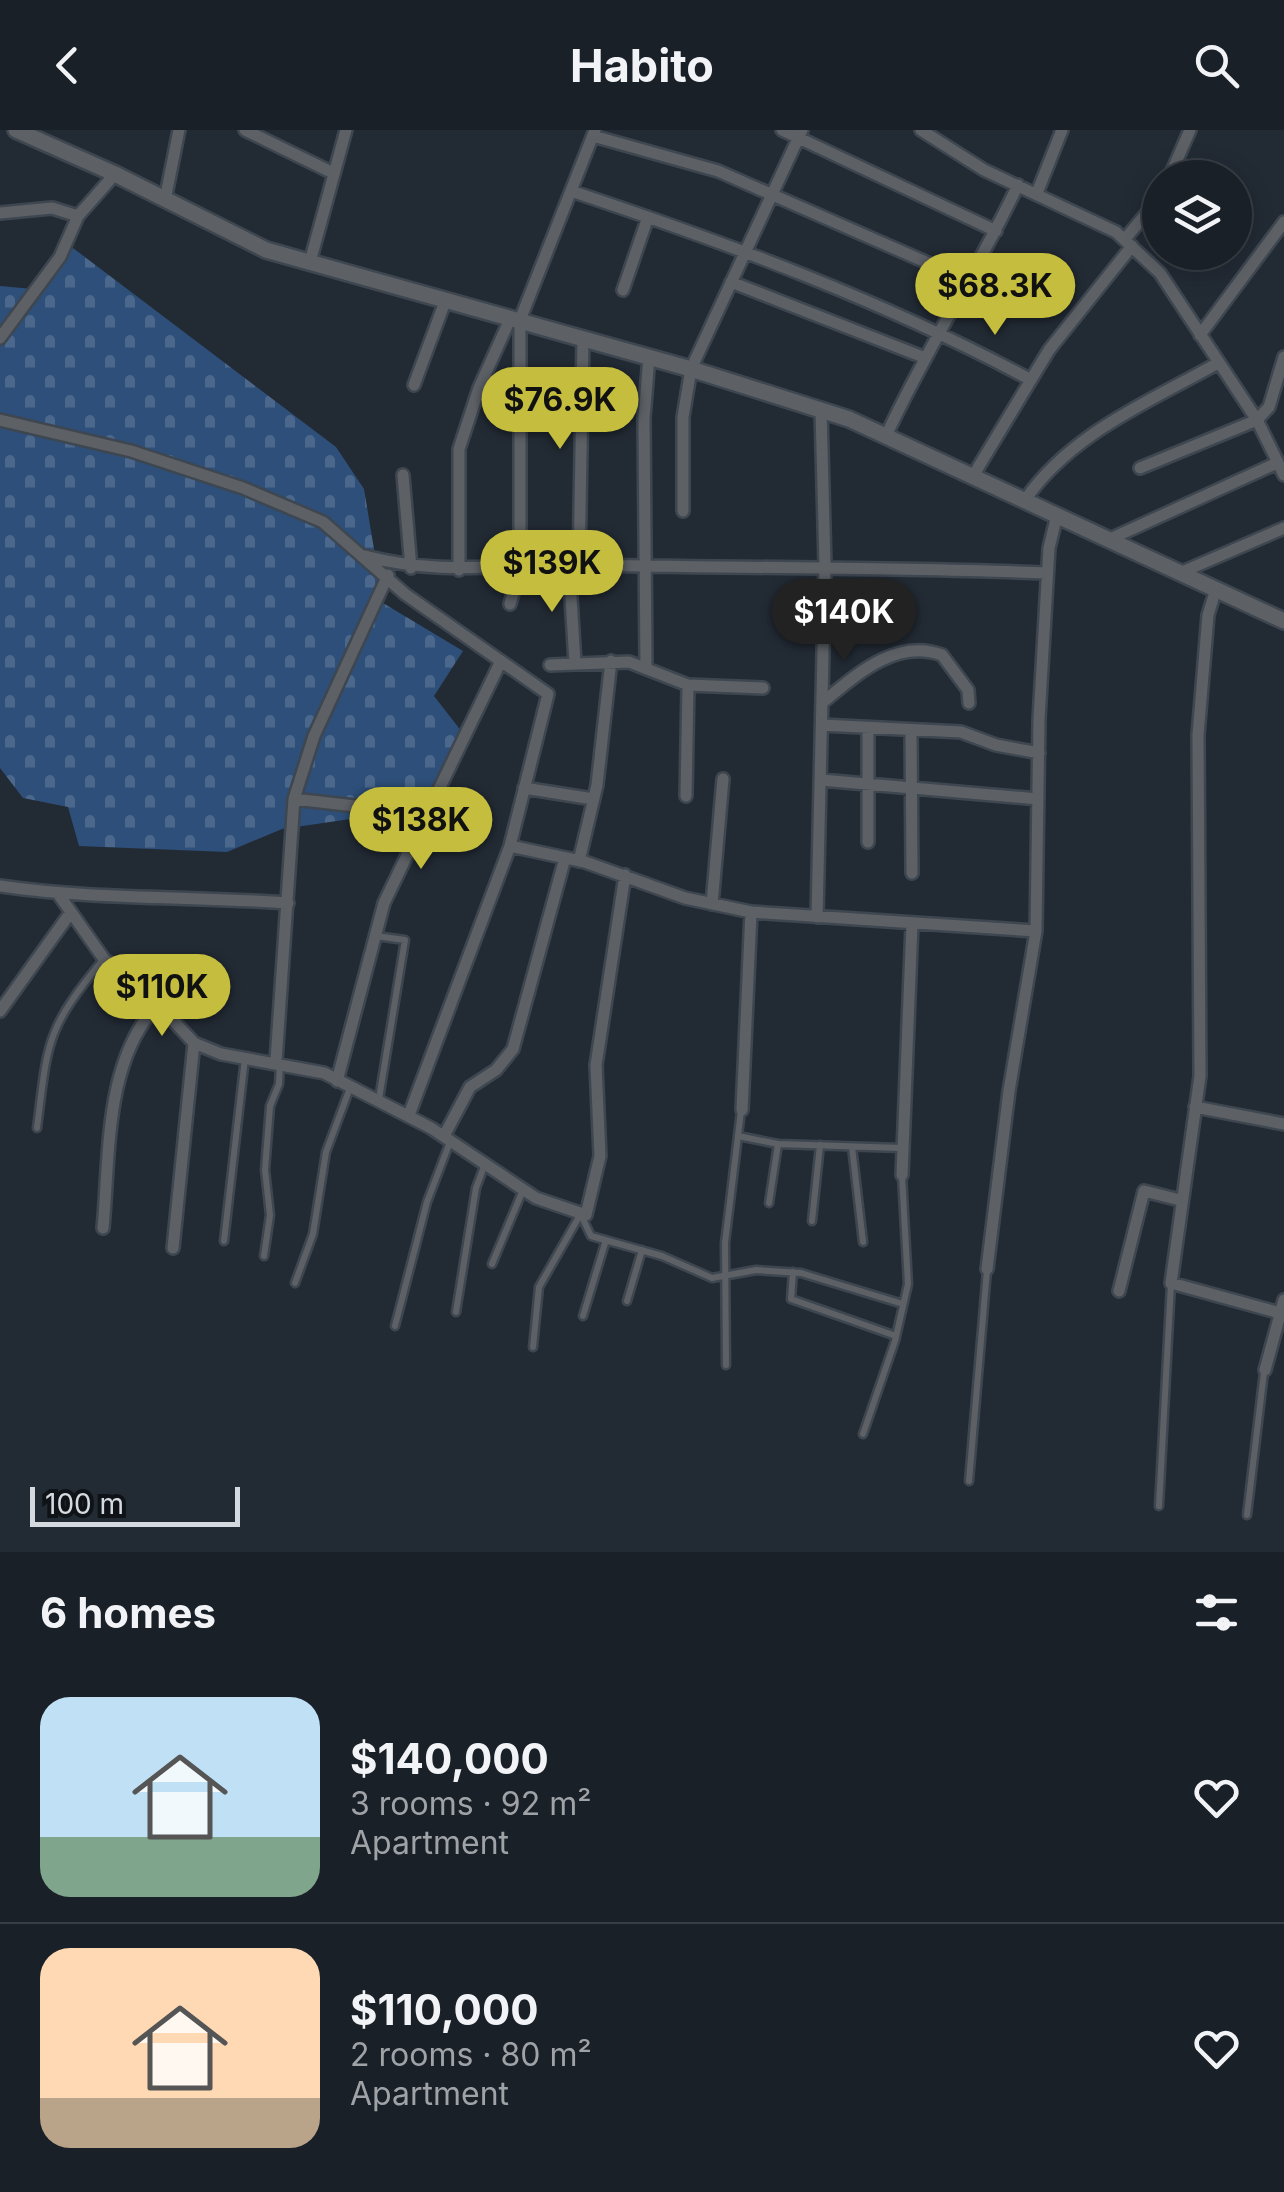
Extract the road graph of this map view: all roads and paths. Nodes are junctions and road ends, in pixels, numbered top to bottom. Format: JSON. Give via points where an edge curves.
{"nodes":[{"id":1,"x":16,"y":130,"type":"edge"},
{"id":2,"x":178,"y":130,"type":"edge"},
{"id":3,"x":246,"y":130,"type":"edge"},
{"id":4,"x":346,"y":130,"type":"edge"},
{"id":5,"x":782,"y":130,"type":"edge"},
{"id":6,"x":921,"y":130,"type":"edge"},
{"id":7,"x":1062,"y":130,"type":"edge"},
{"id":8,"x":1190,"y":130,"type":"edge"},
{"id":9,"x":594,"y":133,"type":"edge"},
{"id":10,"x":800,"y":134,"type":"edge"},
{"id":11,"x":942,"y":135,"type":"edge"},
{"id":12,"x":1177,"y":160,"type":"edge"},
{"id":13,"x":332,"y":172,"type":"junction"},
{"id":14,"x":115,"y":174,"type":"junction"},
{"id":15,"x":1018,"y":185,"type":"junction"},
{"id":16,"x":571,"y":191,"type":"junction"},
{"id":17,"x":772,"y":193,"type":"junction"},
{"id":18,"x":1037,"y":194,"type":"junction"},
{"id":19,"x":165,"y":200,"type":"junction"},
{"id":20,"x":0,"y":213,"type":"edge"},
{"id":21,"x":78,"y":216,"type":"junction"},
{"id":22,"x":648,"y":217,"type":"junction"},
{"id":23,"x":1284,"y":222,"type":"edge"},
{"id":24,"x":1142,"y":223,"type":"edge"},
{"id":25,"x":996,"y":231,"type":"junction"},
{"id":26,"x":1129,"y":242,"type":"junction"},
{"id":27,"x":746,"y":250,"type":"junction"},
{"id":28,"x":310,"y":262,"type":"junction"},
{"id":29,"x":969,"y":281,"type":"junction"},
{"id":30,"x":731,"y":282,"type":"junction"},
{"id":31,"x":623,"y":290,"type":"dead end"},
{"id":32,"x":446,"y":299,"type":"junction"},
{"id":33,"x":515,"y":319,"type":"junction"},
{"id":34,"x":940,"y":331,"type":"junction"},
{"id":35,"x":1200,"y":335,"type":"junction"},
{"id":36,"x":0,"y":338,"type":"edge"},
{"id":37,"x":583,"y":339,"type":"junction"},
{"id":38,"x":1284,"y":356,"type":"edge"},
{"id":39,"x":649,"y":357,"type":"junction"},
{"id":40,"x":922,"y":357,"type":"junction"},
{"id":41,"x":1218,"y":363,"type":"junction"},
{"id":42,"x":691,"y":369,"type":"junction"},
{"id":43,"x":1031,"y":380,"type":"junction"},
{"id":44,"x":414,"y":385,"type":"dead end"},
{"id":45,"x":821,"y":410,"type":"junction"},
{"id":46,"x":0,"y":420,"type":"edge"},
{"id":47,"x":1257,"y":420,"type":"junction"},
{"id":48,"x":886,"y":436,"type":"junction"},
{"id":49,"x":1140,"y":468,"type":"dead end"},
{"id":50,"x":1281,"y":469,"type":"edge"},
{"id":51,"x":403,"y":475,"type":"dead end"},
{"id":52,"x":973,"y":476,"type":"junction"},
{"id":53,"x":1026,"y":500,"type":"junction"},
{"id":54,"x":683,"y":511,"type":"dead end"},
{"id":55,"x":1058,"y":515,"type":"junction"},
{"id":56,"x":1284,"y":528,"type":"edge"},
{"id":57,"x":1110,"y":540,"type":"junction"},
{"id":58,"x":361,"y":554,"type":"junction"},
{"id":59,"x":393,"y":563,"type":"junction"},
{"id":60,"x":825,"y":564,"type":"junction"},
{"id":61,"x":574,"y":565,"type":"junction"},
{"id":62,"x":646,"y":566,"type":"junction"},
{"id":63,"x":411,"y":568,"type":"junction"},
{"id":64,"x":520,"y":569,"type":"junction"},
{"id":65,"x":459,"y":570,"type":"junction"},
{"id":66,"x":1182,"y":572,"type":"junction"},
{"id":67,"x":1048,"y":573,"type":"junction"},
{"id":68,"x":386,"y":578,"type":"junction"},
{"id":69,"x":1216,"y":589,"type":"junction"},
{"id":70,"x":510,"y":604,"type":"dead end"},
{"id":71,"x":1284,"y":622,"type":"edge"},
{"id":72,"x":502,"y":661,"type":"junction"},
{"id":73,"x":612,"y":661,"type":"junction"},
{"id":74,"x":575,"y":663,"type":"junction"},
{"id":75,"x":550,"y":665,"type":"dead end"},
{"id":76,"x":646,"y":665,"type":"junction"},
{"id":77,"x":688,"y":685,"type":"junction"},
{"id":78,"x":763,"y":688,"type":"dead end"},
{"id":79,"x":822,"y":702,"type":"junction"},
{"id":80,"x":969,"y":703,"type":"dead end"},
{"id":81,"x":822,"y":726,"type":"junction"},
{"id":82,"x":868,"y":728,"type":"junction"},
{"id":83,"x":911,"y":730,"type":"junction"},
{"id":84,"x":1039,"y":753,"type":"junction"},
{"id":85,"x":724,"y":779,"type":"dead end"},
{"id":86,"x":821,"y":780,"type":"junction"},
{"id":87,"x":866,"y":784,"type":"junction"},
{"id":88,"x":524,"y":788,"type":"junction"},
{"id":89,"x":912,"y":788,"type":"junction"},
{"id":90,"x":686,"y":796,"type":"dead end"},
{"id":91,"x":594,"y":799,"type":"junction"},
{"id":92,"x":1038,"y":799,"type":"junction"},
{"id":93,"x":294,"y":800,"type":"junction"},
{"id":94,"x":425,"y":814,"type":"junction"},
{"id":95,"x":868,"y":842,"type":"dead end"},
{"id":96,"x":510,"y":846,"type":"junction"},
{"id":97,"x":565,"y":858,"type":"junction"},
{"id":98,"x":579,"y":861,"type":"junction"},
{"id":99,"x":912,"y":874,"type":"dead end"},
{"id":100,"x":625,"y":875,"type":"junction"},
{"id":101,"x":0,"y":886,"type":"edge"},
{"id":102,"x":60,"y":895,"type":"junction"},
{"id":103,"x":288,"y":903,"type":"junction"},
{"id":104,"x":712,"y":904,"type":"junction"},
{"id":105,"x":71,"y":912,"type":"junction"},
{"id":106,"x":751,"y":912,"type":"junction"},
{"id":107,"x":817,"y":917,"type":"junction"},
{"id":108,"x":912,"y":924,"type":"junction"},
{"id":109,"x":1036,"y":931,"type":"junction"},
{"id":110,"x":375,"y":936,"type":"junction"},
{"id":111,"x":104,"y":959,"type":"junction"},
{"id":112,"x":158,"y":1004,"type":"junction"},
{"id":113,"x":0,"y":1011,"type":"edge"},
{"id":114,"x":194,"y":1044,"type":"junction"},
{"id":115,"x":245,"y":1057,"type":"junction"},
{"id":116,"x":278,"y":1061,"type":"junction"},
{"id":117,"x":336,"y":1081,"type":"junction"},
{"id":118,"x":350,"y":1086,"type":"junction"},
{"id":119,"x":379,"y":1098,"type":"junction"},
{"id":120,"x":1195,"y":1107,"type":"junction"},
{"id":121,"x":742,"y":1110,"type":"joint"},
{"id":122,"x":409,"y":1114,"type":"junction"},
{"id":123,"x":1284,"y":1124,"type":"edge"},
{"id":124,"x":37,"y":1128,"type":"dead end"},
{"id":125,"x":738,"y":1136,"type":"junction"},
{"id":126,"x":447,"y":1138,"type":"junction"},
{"id":127,"x":778,"y":1144,"type":"junction"},
{"id":128,"x":820,"y":1145,"type":"junction"},
{"id":129,"x":852,"y":1147,"type":"junction"},
{"id":130,"x":903,"y":1148,"type":"junction"},
{"id":131,"x":485,"y":1163,"type":"junction"},
{"id":132,"x":902,"y":1175,"type":"joint"},
{"id":133,"x":523,"y":1188,"type":"junction"},
{"id":134,"x":1180,"y":1200,"type":"junction"},
{"id":135,"x":769,"y":1203,"type":"dead end"},
{"id":136,"x":580,"y":1214,"type":"junction"},
{"id":137,"x":812,"y":1221,"type":"dead end"},
{"id":138,"x":103,"y":1228,"type":"dead end"},
{"id":139,"x":224,"y":1240,"type":"dead end"},
{"id":140,"x":606,"y":1240,"type":"junction"},
{"id":141,"x":863,"y":1242,"type":"dead end"},
{"id":142,"x":173,"y":1248,"type":"dead end"},
{"id":143,"x":642,"y":1250,"type":"junction"},
{"id":144,"x":264,"y":1256,"type":"dead end"},
{"id":145,"x":492,"y":1264,"type":"dead end"},
{"id":146,"x":988,"y":1269,"type":"joint"},
{"id":147,"x":793,"y":1272,"type":"junction"},
{"id":148,"x":728,"y":1274,"type":"junction"},
{"id":149,"x":295,"y":1283,"type":"dead end"},
{"id":150,"x":1171,"y":1283,"type":"junction"},
{"id":151,"x":1118,"y":1291,"type":"dead end"},
{"id":152,"x":627,"y":1301,"type":"dead end"},
{"id":153,"x":903,"y":1304,"type":"junction"},
{"id":154,"x":1282,"y":1306,"type":"edge"},
{"id":155,"x":456,"y":1312,"type":"dead end"},
{"id":156,"x":584,"y":1316,"type":"dead end"},
{"id":157,"x":395,"y":1326,"type":"dead end"},
{"id":158,"x":896,"y":1336,"type":"junction"},
{"id":159,"x":533,"y":1347,"type":"dead end"},
{"id":160,"x":726,"y":1366,"type":"dead end"},
{"id":161,"x":1264,"y":1370,"type":"joint"},
{"id":162,"x":863,"y":1434,"type":"dead end"},
{"id":163,"x":969,"y":1481,"type":"dead end"},
{"id":164,"x":1159,"y":1506,"type":"dead end"},
{"id":165,"x":1247,"y":1515,"type":"dead end"}],
"edges":[{"from":1,"to":14,"type":"street"},
{"from":2,"to":19,"type":"street"},
{"from":3,"to":13,"type":"street"},
{"from":4,"to":13,"type":"street"},
{"from":5,"to":10,"type":"street"},
{"from":6,"to":11,"type":"street"},
{"from":7,"to":18,"type":"street"},
{"from":8,"to":12,"type":"street"},
{"from":9,"to":16,"type":"street"},
{"from":9,"to":17,"type":"street"},
{"from":10,"to":17,"type":"street"},
{"from":10,"to":25,"type":"street"},
{"from":11,"to":15,"type":"street","via":[[984,170]]},
{"from":13,"to":28,"type":"street"},
{"from":14,"to":19,"type":"street"},
{"from":14,"to":21,"type":"street"},
{"from":15,"to":18,"type":"street"},
{"from":15,"to":25,"type":"street"},
{"from":16,"to":22,"type":"street"},
{"from":16,"to":33,"type":"street"},
{"from":17,"to":27,"type":"street"},
{"from":17,"to":29,"type":"street"},
{"from":18,"to":26,"type":"street"},
{"from":19,"to":28,"type":"street","via":[[266,250]]},
{"from":20,"to":21,"type":"street","via":[[52,208]]},
{"from":21,"to":36,"type":"street","via":[[60,257]]},
{"from":22,"to":27,"type":"street"},
{"from":22,"to":31,"type":"street"},
{"from":23,"to":35,"type":"street"},
{"from":24,"to":26,"type":"street"},
{"from":25,"to":29,"type":"street"},
{"from":26,"to":35,"type":"street","via":[[1160,272]]},
{"from":26,"to":43,"type":"street"},
{"from":27,"to":30,"type":"street"},
{"from":27,"to":34,"type":"street"},
{"from":28,"to":32,"type":"street"},
{"from":29,"to":34,"type":"street"},
{"from":30,"to":40,"type":"street"},
{"from":30,"to":42,"type":"street"},
{"from":32,"to":33,"type":"street"},
{"from":32,"to":44,"type":"street"},
{"from":33,"to":37,"type":"street"},
{"from":33,"to":64,"type":"street"},
{"from":33,"to":65,"type":"street","via":[[469,414],[460,449]]},
{"from":34,"to":40,"type":"street"},
{"from":34,"to":43,"type":"street"},
{"from":35,"to":41,"type":"street"},
{"from":37,"to":39,"type":"street"},
{"from":37,"to":61,"type":"street"},
{"from":38,"to":47,"type":"street","via":[[1269,407]]},
{"from":39,"to":42,"type":"street"},
{"from":39,"to":62,"type":"street"},
{"from":40,"to":48,"type":"street"},
{"from":41,"to":47,"type":"street"},
{"from":41,"to":53,"type":"street","via":[[1078,442],[1046,470]]},
{"from":42,"to":45,"type":"street"},
{"from":42,"to":54,"type":"street","via":[[683,416]]},
{"from":43,"to":52,"type":"street"},
{"from":45,"to":48,"type":"street"},
{"from":45,"to":60,"type":"street"},
{"from":46,"to":58,"type":"street","via":[[244,488],[323,522]]},
{"from":47,"to":49,"type":"street"},
{"from":47,"to":50,"type":"street"},
{"from":48,"to":52,"type":"street"},
{"from":50,"to":57,"type":"street"},
{"from":51,"to":63,"type":"street"},
{"from":52,"to":53,"type":"street"},
{"from":53,"to":55,"type":"street"},
{"from":55,"to":57,"type":"street"},
{"from":55,"to":67,"type":"street"},
{"from":56,"to":66,"type":"street"},
{"from":57,"to":66,"type":"street"},
{"from":58,"to":59,"type":"street"},
{"from":58,"to":68,"type":"street"},
{"from":59,"to":63,"type":"street"},
{"from":59,"to":68,"type":"street"},
{"from":60,"to":62,"type":"street"},
{"from":60,"to":67,"type":"street"},
{"from":60,"to":79,"type":"street"},
{"from":61,"to":62,"type":"street"},
{"from":61,"to":64,"type":"street"},
{"from":61,"to":74,"type":"street"},
{"from":62,"to":76,"type":"street"},
{"from":63,"to":65,"type":"street"},
{"from":64,"to":65,"type":"street"},
{"from":64,"to":70,"type":"street"},
{"from":66,"to":69,"type":"street"},
{"from":67,"to":84,"type":"street"},
{"from":68,"to":72,"type":"street"},
{"from":68,"to":93,"type":"street","via":[[314,736]]},
{"from":69,"to":71,"type":"street"},
{"from":69,"to":120,"type":"street","via":[[1198,734]]},
{"from":72,"to":88,"type":"street","via":[[548,694]]},
{"from":72,"to":94,"type":"street"},
{"from":73,"to":74,"type":"street"},
{"from":73,"to":76,"type":"street"},
{"from":73,"to":91,"type":"street"},
{"from":74,"to":75,"type":"street"},
{"from":76,"to":77,"type":"street"},
{"from":77,"to":78,"type":"street"},
{"from":77,"to":90,"type":"street"},
{"from":79,"to":80,"type":"street","via":[[875,662],[918,651],[942,655],[968,690]]},
{"from":79,"to":81,"type":"street"},
{"from":81,"to":82,"type":"street"},
{"from":81,"to":86,"type":"street"},
{"from":82,"to":83,"type":"street"},
{"from":82,"to":87,"type":"street"},
{"from":83,"to":84,"type":"street","via":[[961,732]]},
{"from":83,"to":89,"type":"street"},
{"from":84,"to":92,"type":"street"},
{"from":85,"to":104,"type":"street"},
{"from":86,"to":87,"type":"street"},
{"from":86,"to":107,"type":"street"},
{"from":87,"to":89,"type":"street"},
{"from":87,"to":95,"type":"street"},
{"from":88,"to":91,"type":"street"},
{"from":88,"to":96,"type":"street"},
{"from":89,"to":92,"type":"street"},
{"from":89,"to":99,"type":"street"},
{"from":91,"to":98,"type":"street"},
{"from":92,"to":109,"type":"street"},
{"from":93,"to":94,"type":"street"},
{"from":93,"to":103,"type":"street"},
{"from":94,"to":110,"type":"street"},
{"from":96,"to":97,"type":"street"},
{"from":96,"to":122,"type":"street"},
{"from":97,"to":98,"type":"street"},
{"from":97,"to":126,"type":"street","via":[[513,1050],[470,1087]]},
{"from":98,"to":100,"type":"street"},
{"from":100,"to":104,"type":"street"},
{"from":100,"to":136,"type":"street","via":[[596,1065],[600,1156],[586,1216]]},
{"from":101,"to":102,"type":"street"},
{"from":102,"to":103,"type":"street"},
{"from":102,"to":105,"type":"street"},
{"from":103,"to":116,"type":"street"},
{"from":104,"to":106,"type":"street"},
{"from":105,"to":111,"type":"street"},
{"from":105,"to":113,"type":"street"},
{"from":106,"to":107,"type":"street"},
{"from":106,"to":121,"type":"street"},
{"from":107,"to":108,"type":"street"},
{"from":108,"to":109,"type":"street"},
{"from":108,"to":130,"type":"street"},
{"from":109,"to":146,"type":"street"},
{"from":110,"to":117,"type":"street"},
{"from":110,"to":119,"type":"lane","via":[[405,940]]},
{"from":111,"to":112,"type":"street"},
{"from":111,"to":124,"type":"lane","via":[[64,1006],[48,1041]]},
{"from":112,"to":114,"type":"street"},
{"from":112,"to":138,"type":"street","via":[[132,1036],[117,1085]]},
{"from":114,"to":115,"type":"street"},
{"from":114,"to":142,"type":"street"},
{"from":115,"to":116,"type":"street"},
{"from":115,"to":139,"type":"lane"},
{"from":116,"to":117,"type":"street"},
{"from":116,"to":144,"type":"lane","via":[[265,1170],[270,1216]]},
{"from":117,"to":118,"type":"street"},
{"from":118,"to":119,"type":"street"},
{"from":118,"to":149,"type":"lane","via":[[326,1152],[314,1234]]},
{"from":119,"to":122,"type":"street"},
{"from":120,"to":123,"type":"street"},
{"from":120,"to":134,"type":"street"},
{"from":121,"to":125,"type":"lane"},
{"from":122,"to":126,"type":"street"},
{"from":125,"to":127,"type":"lane"},
{"from":125,"to":148,"type":"lane","via":[[725,1243]]},
{"from":126,"to":131,"type":"street"},
{"from":126,"to":157,"type":"lane"},
{"from":127,"to":128,"type":"lane"},
{"from":127,"to":135,"type":"lane"},
{"from":128,"to":129,"type":"lane"},
{"from":128,"to":137,"type":"lane"},
{"from":129,"to":130,"type":"lane"},
{"from":129,"to":141,"type":"lane"},
{"from":130,"to":132,"type":"street"},
{"from":131,"to":133,"type":"street"},
{"from":131,"to":155,"type":"lane"},
{"from":132,"to":153,"type":"lane","via":[[908,1284]]},
{"from":133,"to":136,"type":"street"},
{"from":133,"to":145,"type":"lane"},
{"from":134,"to":150,"type":"street"},
{"from":134,"to":151,"type":"street","via":[[1144,1191]]},
{"from":136,"to":140,"type":"lane","via":[[591,1236]]},
{"from":136,"to":159,"type":"lane","via":[[539,1287]]},
{"from":140,"to":143,"type":"lane"},
{"from":140,"to":156,"type":"lane"},
{"from":143,"to":148,"type":"lane","via":[[712,1278]]},
{"from":143,"to":152,"type":"lane"},
{"from":146,"to":163,"type":"lane"},
{"from":147,"to":148,"type":"lane"},
{"from":147,"to":153,"type":"lane"},
{"from":147,"to":158,"type":"lane","via":[[791,1299]]},
{"from":148,"to":160,"type":"lane"},
{"from":150,"to":154,"type":"street"},
{"from":150,"to":164,"type":"lane"},
{"from":153,"to":158,"type":"lane"},
{"from":154,"to":161,"type":"street"},
{"from":158,"to":162,"type":"lane"},
{"from":161,"to":165,"type":"lane"}]}
